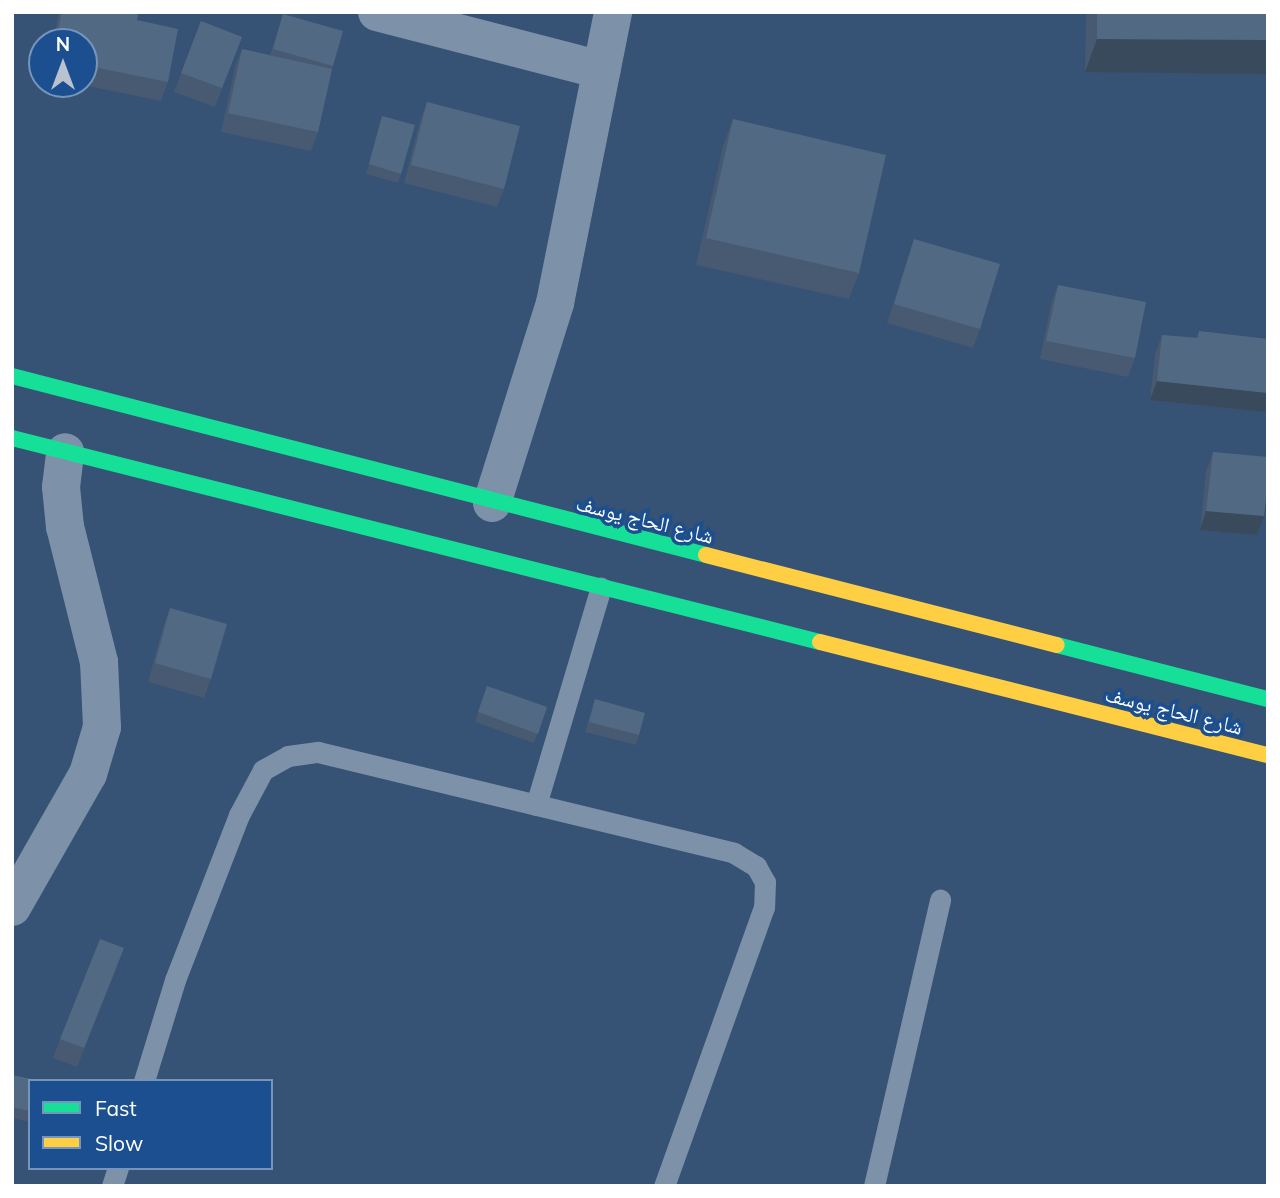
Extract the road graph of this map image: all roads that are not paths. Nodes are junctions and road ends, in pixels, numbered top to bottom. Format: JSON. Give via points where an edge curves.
{"nodes":[{"id":1,"x":377,"y":12,"type":"edge"},
{"id":2,"x":613,"y":12,"type":"edge"},
{"id":3,"x":603,"y":70,"type":"junction"},
{"id":4,"x":12,"y":376,"type":"edge"},
{"id":5,"x":12,"y":438,"type":"edge"},
{"id":6,"x":65,"y":452,"type":"junction"},
{"id":7,"x":492,"y":503,"type":"junction"},
{"id":8,"x":601,"y":587,"type":"junction"},
{"id":9,"x":1268,"y":699,"type":"edge"},
{"id":10,"x":1268,"y":755,"type":"edge"},
{"id":11,"x":536,"y":805,"type":"junction"},
{"id":12,"x":940,"y":899,"type":"dead end"},
{"id":13,"x":12,"y":908,"type":"edge"},
{"id":14,"x":145,"y":1079,"type":"edge"},
{"id":15,"x":664,"y":1186,"type":"edge"},
{"id":16,"x":874,"y":1186,"type":"edge"}],
"edges":[{"from":1,"to":3,"type":"street"},
{"from":2,"to":3,"type":"street"},
{"from":3,"to":7,"type":"street","via":[[555,303]]},
{"from":4,"to":7,"type":"main road","name":"شارع الحاج يوسف"},
{"from":5,"to":6,"type":"main road","name":"شارع الحاج يوسف"},
{"from":6,"to":8,"type":"main road","name":"شارع الحاج يوسف"},
{"from":6,"to":13,"type":"street","via":[[61,487],[65,527],[99,662],[102,727],[88,774]]},
{"from":7,"to":9,"type":"main road","name":"شارع الحاج يوسف"},
{"from":8,"to":10,"type":"main road","name":"شارع الحاج يوسف"},
{"from":8,"to":11,"type":"lane"},
{"from":11,"to":14,"type":"lane","via":[[318,752],[288,756],[263,770],[239,815],[175,980]]},
{"from":11,"to":15,"type":"lane","via":[[734,853],[756,866],[765,883],[764,907]]},
{"from":12,"to":16,"type":"lane"}]}
